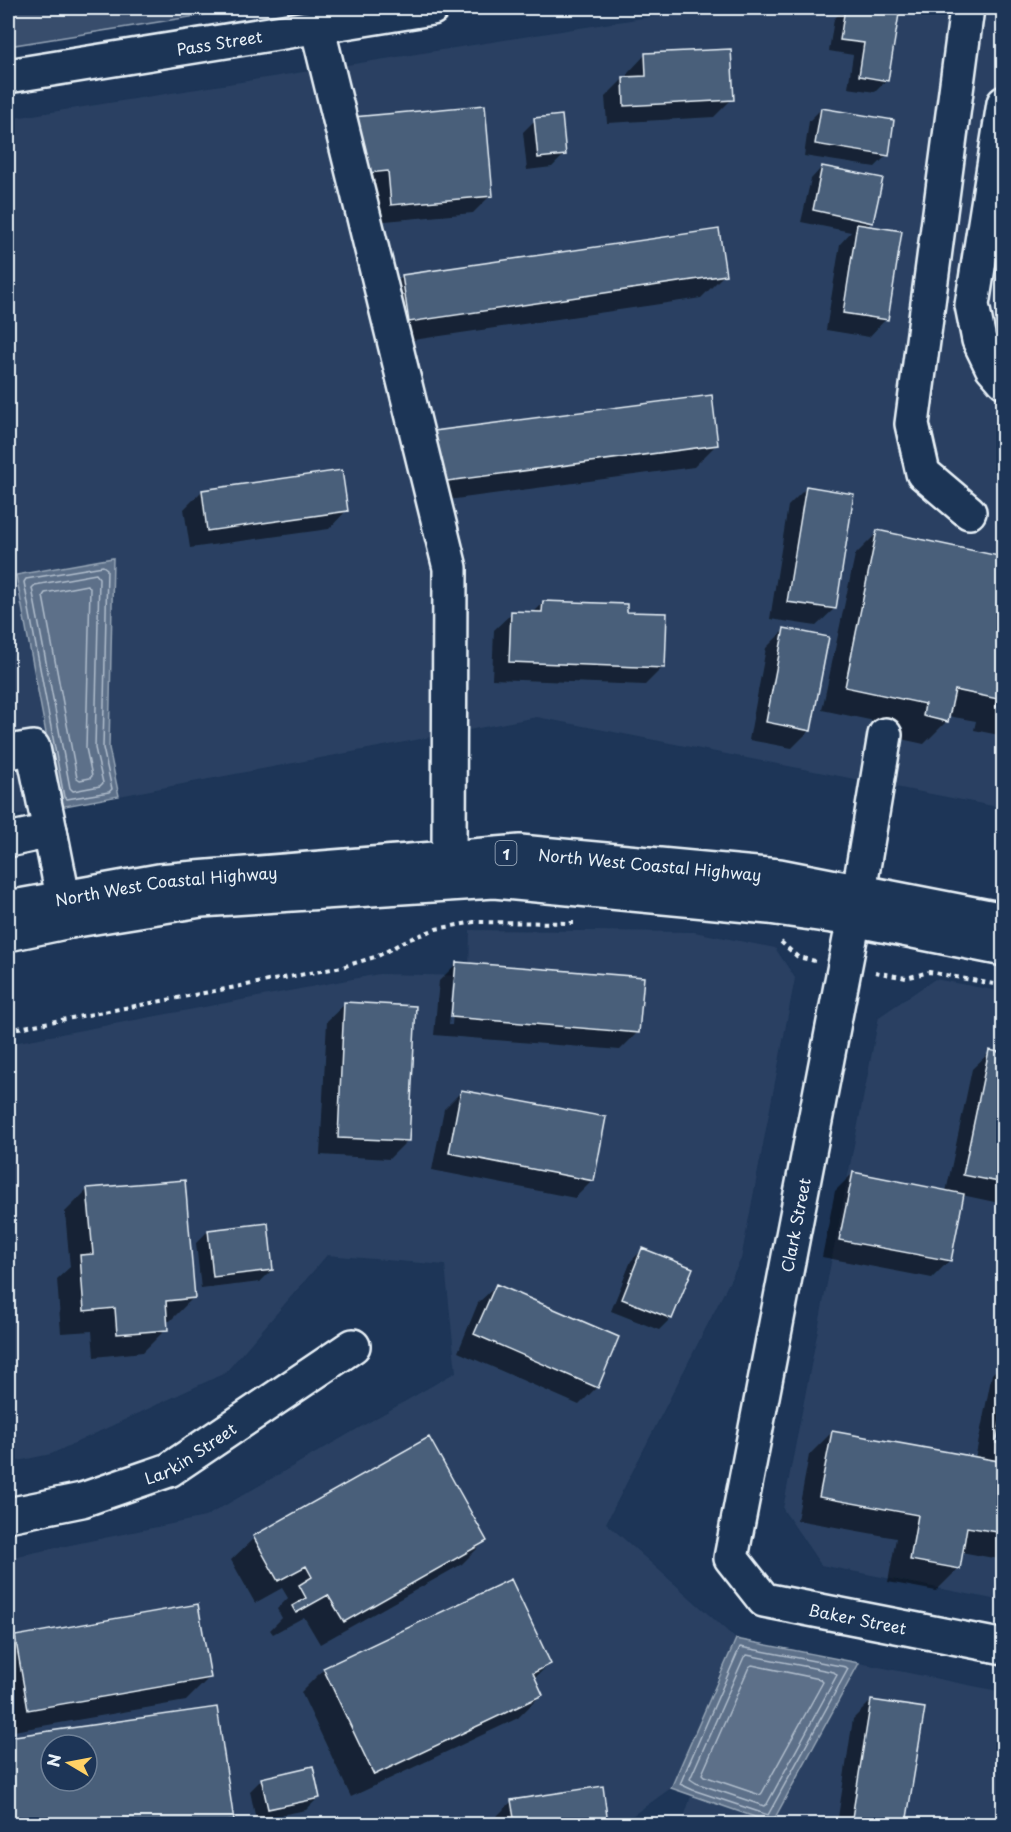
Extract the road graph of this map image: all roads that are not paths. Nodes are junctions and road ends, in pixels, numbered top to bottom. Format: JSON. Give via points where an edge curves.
{"nodes":[{"id":1,"x":432,"y":8,"type":"edge"},
{"id":2,"x":967,"y":8,"type":"edge"},
{"id":3,"x":316,"y":26,"type":"junction"},
{"id":4,"x":8,"y":76,"type":"edge"},
{"id":5,"x":1004,"y":103,"type":"edge"},
{"id":6,"x":1004,"y":381,"type":"edge"},
{"id":7,"x":969,"y":512,"type":"dead end"},
{"id":8,"x":885,"y":735,"type":"dead end"},
{"id":9,"x":8,"y":752,"type":"edge"},
{"id":10,"x":51,"y":831,"type":"junction"},
{"id":11,"x":8,"y":840,"type":"edge"},
{"id":12,"x":449,"y":857,"type":"junction"},
{"id":13,"x":856,"y":906,"type":"junction"},
{"id":14,"x":8,"y":908,"type":"edge"},
{"id":15,"x":67,"y":909,"type":"junction"},
{"id":16,"x":1004,"y":920,"type":"edge"},
{"id":17,"x":8,"y":934,"type":"edge"},
{"id":18,"x":1004,"y":949,"type":"edge"},
{"id":19,"x":352,"y":1346,"type":"dead end"},
{"id":20,"x":8,"y":1515,"type":"edge"},
{"id":21,"x":731,"y":1558,"type":"joint"},
{"id":22,"x":1004,"y":1647,"type":"edge"}],
"edges":[{"from":1,"to":3,"type":"main road","name":"Pass Street"},
{"from":2,"to":7,"type":"main road","via":[[912,424],[923,473]]},
{"from":3,"to":4,"type":"main road","name":"Pass Street"},
{"from":3,"to":12,"type":"main road","via":[[450,568]]},
{"from":5,"to":6,"type":"main road","via":[[972,305],[979,340]]},
{"from":8,"to":13,"type":"main road","name":"Clark Street"},
{"from":9,"to":10,"type":"main road","via":[[33,748]]},
{"from":10,"to":11,"type":"main road"},
{"from":10,"to":15,"type":"main road"},
{"from":12,"to":13,"type":"main road","name":"North West Coastal Highway","number":"1","via":[[520,852],[778,876]]},
{"from":12,"to":15,"type":"main road","name":"North West Coastal Highway","number":"1","via":[[159,880]]},
{"from":13,"to":15,"type":"main road","name":"North West Coastal Highway","number":"1","via":[[769,907],[494,881]]},
{"from":13,"to":16,"type":"main road","name":"North West Coastal Highway","number":"1"},
{"from":13,"to":18,"type":"main road","name":"North West Coastal Highway","number":"1"},
{"from":13,"to":21,"type":"main road","name":"Clark Street"},
{"from":14,"to":15,"type":"main road","name":"North West Coastal Highway","number":"1"},
{"from":15,"to":17,"type":"main road","name":"North West Coastal Highway","number":"1"},
{"from":19,"to":20,"type":"main road","name":"Larkin Street","via":[[169,1470],[82,1500]]},
{"from":21,"to":22,"type":"main road","name":"Baker Street","via":[[764,1600]]}]}
